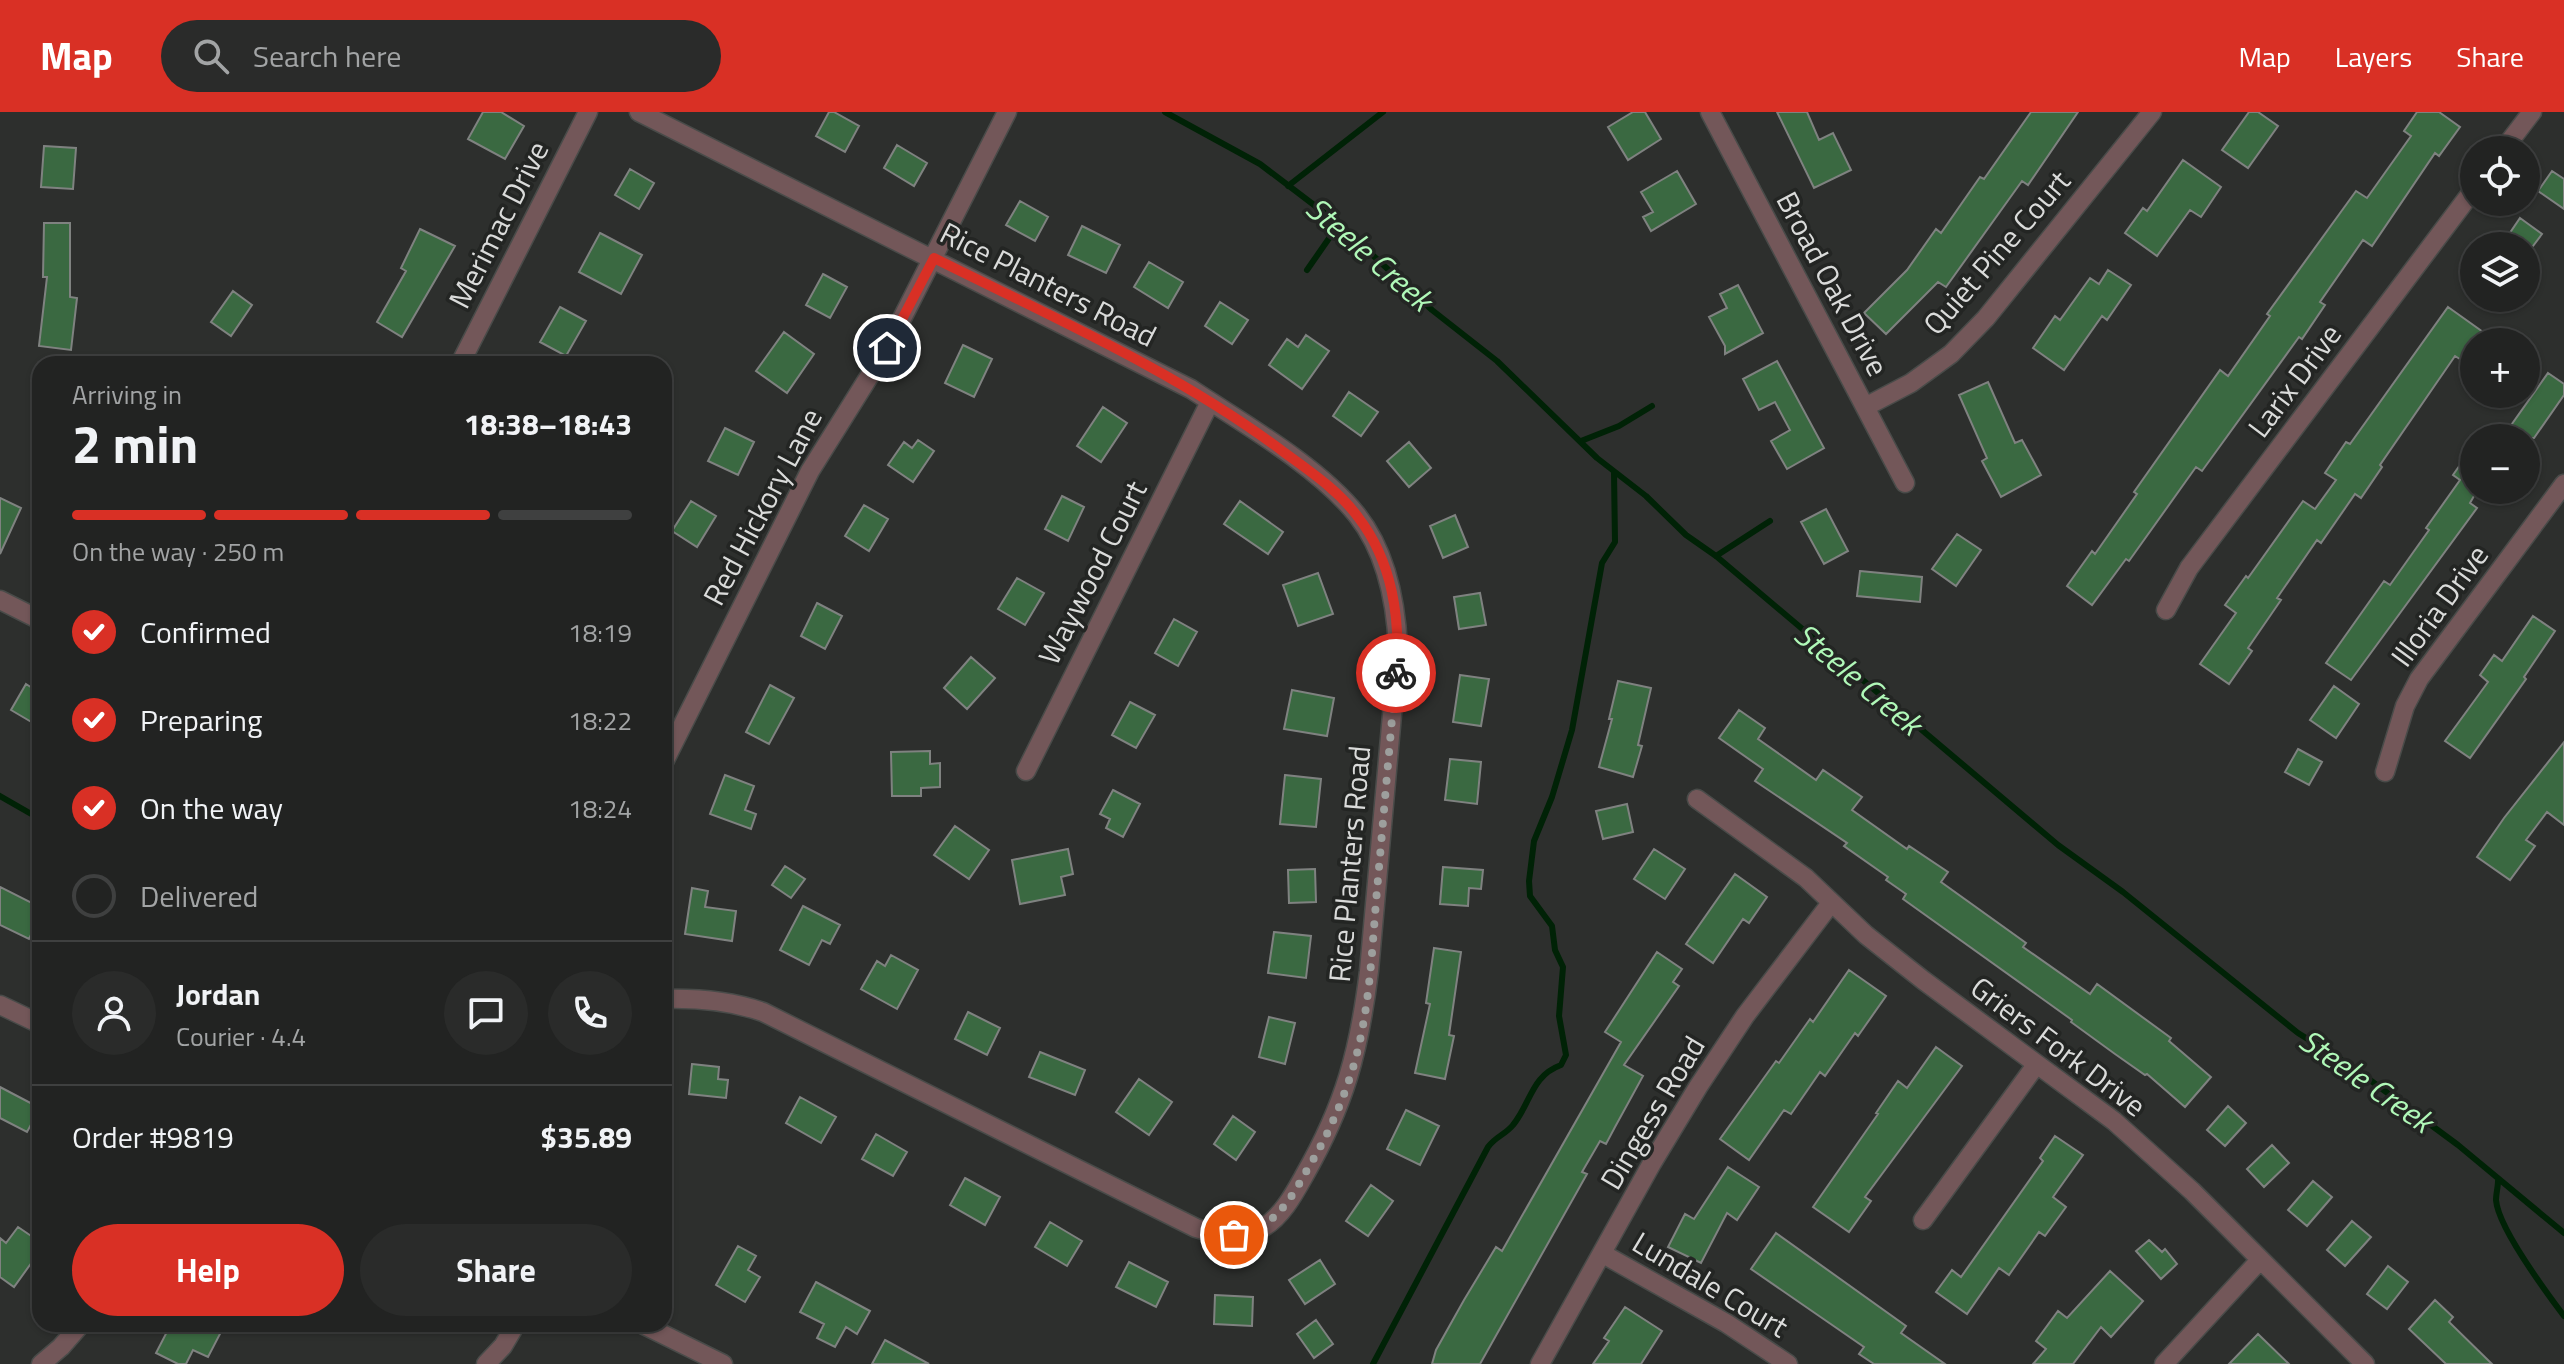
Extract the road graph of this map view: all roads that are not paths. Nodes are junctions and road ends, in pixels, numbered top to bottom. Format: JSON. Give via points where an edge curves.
{"nodes":[{"id":1,"x":588,"y":112,"type":"edge"},
{"id":2,"x":639,"y":112,"type":"edge"},
{"id":3,"x":1007,"y":112,"type":"edge"},
{"id":4,"x":1710,"y":112,"type":"edge"},
{"id":5,"x":2152,"y":112,"type":"edge"},
{"id":6,"x":2532,"y":112,"type":"edge"},
{"id":7,"x":2514,"y":136,"type":"edge"},
{"id":8,"x":2460,"y":208,"type":"edge"},
{"id":9,"x":934,"y":258,"type":"junction"},
{"id":10,"x":464,"y":356,"type":"edge"},
{"id":11,"x":1210,"y":402,"type":"junction"},
{"id":12,"x":1865,"y":407,"type":"junction"},
{"id":13,"x":1905,"y":483,"type":"dead end"},
{"id":14,"x":2564,"y":484,"type":"edge"},
{"id":15,"x":0,"y":600,"type":"edge"},
{"id":16,"x":2166,"y":610,"type":"dead end"},
{"id":17,"x":32,"y":616,"type":"edge"},
{"id":18,"x":672,"y":746,"type":"edge"},
{"id":19,"x":1026,"y":771,"type":"dead end"},
{"id":20,"x":2385,"y":772,"type":"dead end"},
{"id":21,"x":1697,"y":799,"type":"dead end"},
{"id":22,"x":1831,"y":903,"type":"junction"},
{"id":23,"x":672,"y":999,"type":"edge"},
{"id":24,"x":0,"y":1005,"type":"edge"},
{"id":25,"x":32,"y":1020,"type":"edge"},
{"id":26,"x":2036,"y":1065,"type":"junction"},
{"id":27,"x":1923,"y":1220,"type":"dead end"},
{"id":28,"x":1603,"y":1254,"type":"junction"},
{"id":29,"x":2260,"y":1260,"type":"junction"},
{"id":30,"x":74,"y":1332,"type":"edge"},
{"id":31,"x":511,"y":1332,"type":"edge"},
{"id":32,"x":658,"y":1332,"type":"edge"},
{"id":33,"x":41,"y":1364,"type":"edge"},
{"id":34,"x":486,"y":1364,"type":"edge"},
{"id":35,"x":723,"y":1364,"type":"edge"},
{"id":36,"x":1540,"y":1364,"type":"edge"},
{"id":37,"x":1788,"y":1364,"type":"edge"},
{"id":38,"x":2164,"y":1364,"type":"edge"},
{"id":39,"x":2365,"y":1364,"type":"edge"}],
"edges":[{"from":1,"to":10,"type":"street","name":"Merimac Drive"},
{"from":2,"to":9,"type":"street","name":"Rice Planters Road"},
{"from":3,"to":9,"type":"street","name":"Red Hickory Lane"},
{"from":4,"to":12,"type":"street","name":"Broad Oak Drive"},
{"from":5,"to":12,"type":"street","name":"Quiet Pine Court","via":[[1960,345],[1911,383]]},
{"from":6,"to":7,"type":"street"},
{"from":8,"to":16,"type":"street","name":"Larix Drive","via":[[2189,568]]},
{"from":9,"to":11,"type":"street","name":"Rice Planters Road"},
{"from":9,"to":18,"type":"street","name":"Red Hickory Lane","via":[[887,348],[810,471]]},
{"from":11,"to":19,"type":"street","name":"Waywood Court"},
{"from":11,"to":23,"type":"street","name":"Rice Planters Road","via":[[1308,470],[1359,517],[1387,574],[1397,621],[1363,1023],[1339,1109],[1277,1217],[1244,1234],[1196,1228],[763,1012],[712,1000]]},
{"from":12,"to":13,"type":"street","name":"Broad Oak Drive"},
{"from":14,"to":20,"type":"street","name":"Illoria Drive","via":[[2419,679]]},
{"from":15,"to":17,"type":"street"},
{"from":21,"to":22,"type":"street","name":"Griers Fork Drive","via":[[1806,878]]},
{"from":22,"to":26,"type":"street","name":"Griers Fork Drive"},
{"from":22,"to":28,"type":"street","name":"Dingess Road","via":[[1698,1087]]},
{"from":24,"to":25,"type":"street"},
{"from":26,"to":27,"type":"street"},
{"from":26,"to":29,"type":"street","name":"Griers Fork Drive","via":[[2154,1155]]},
{"from":28,"to":36,"type":"street","name":"Dingess Road"},
{"from":28,"to":37,"type":"street","name":"Lundale Court"},
{"from":29,"to":38,"type":"street"},
{"from":29,"to":39,"type":"street","name":"Griers Fork Drive"},
{"from":30,"to":33,"type":"street"},
{"from":31,"to":34,"type":"street"},
{"from":32,"to":35,"type":"street"}]}
